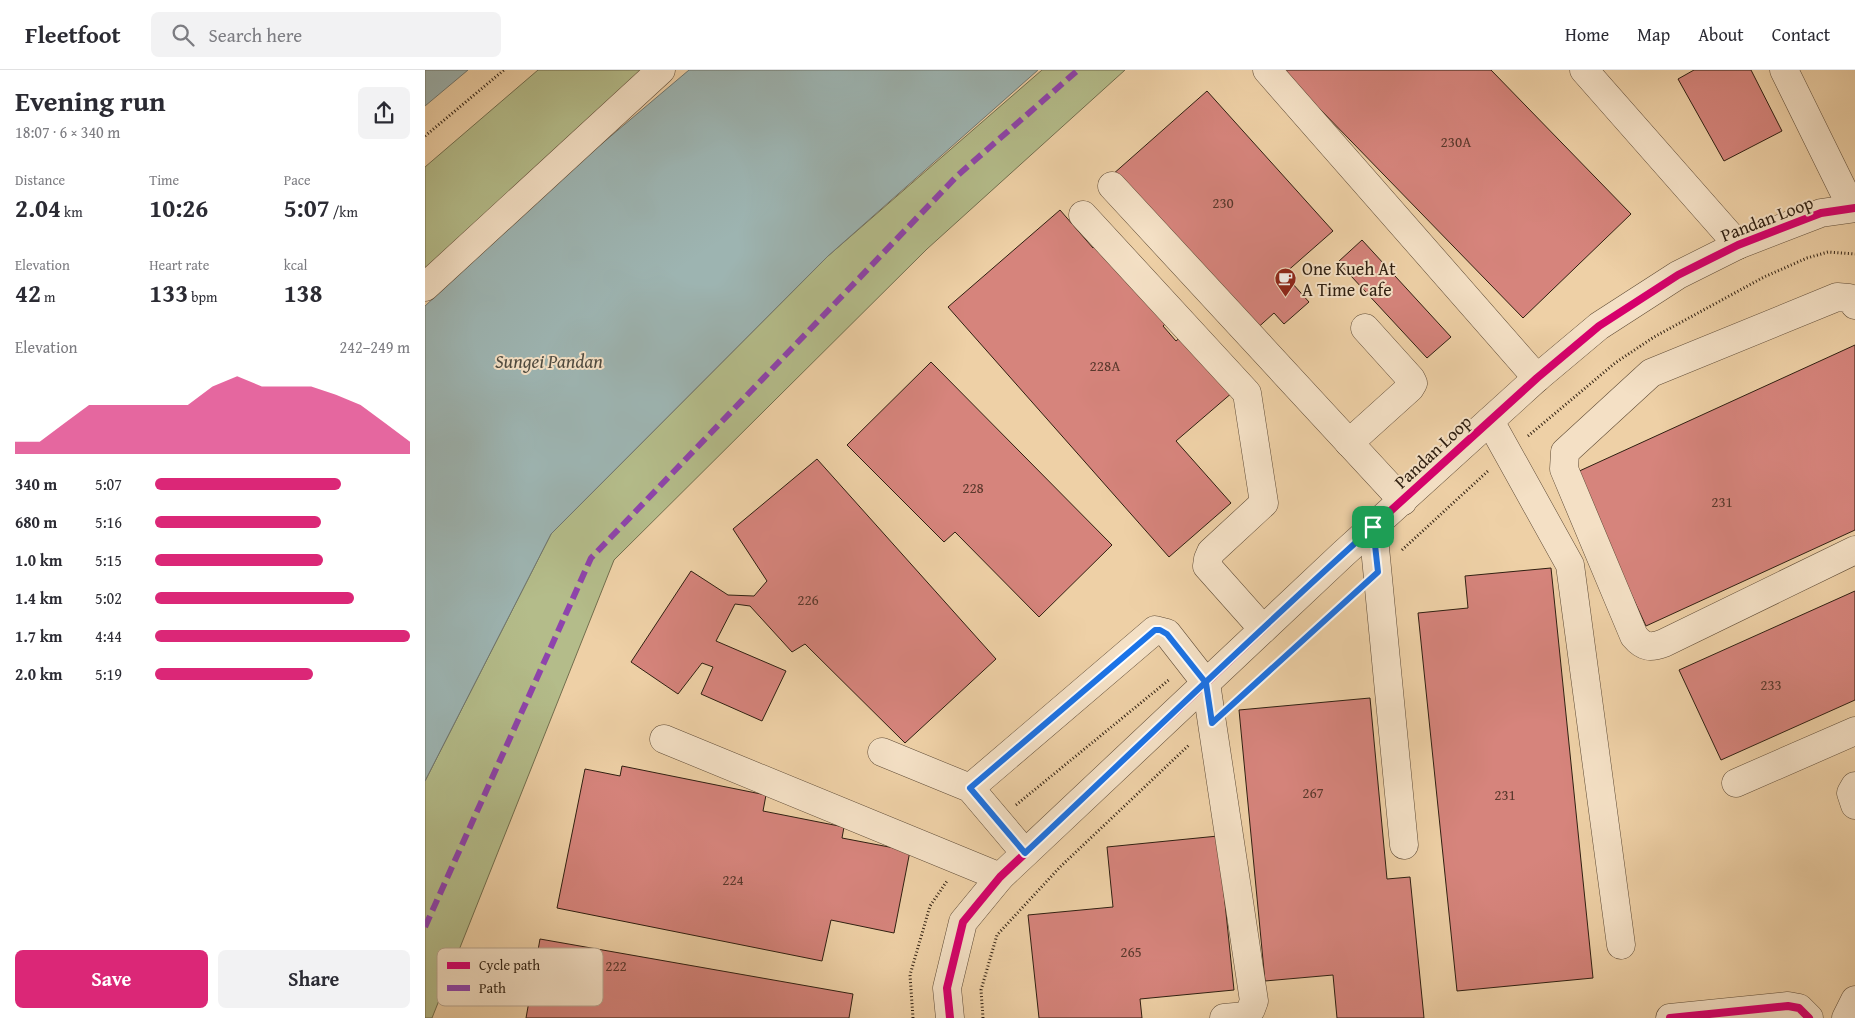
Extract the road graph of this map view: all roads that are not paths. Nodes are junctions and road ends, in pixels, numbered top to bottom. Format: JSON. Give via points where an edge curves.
{"nodes":[{"id":1,"x":661,"y":70,"type":"edge"},
{"id":2,"x":1267,"y":70,"type":"edge"},
{"id":3,"x":1584,"y":70,"type":"edge"},
{"id":4,"x":1783,"y":70,"type":"edge"},
{"id":5,"x":1112,"y":186,"type":"dead end"},
{"id":6,"x":1854,"y":208,"type":"edge"},
{"id":7,"x":1083,"y":214,"type":"dead end"},
{"id":8,"x":1738,"y":245,"type":"junction"},
{"id":9,"x":425,"y":287,"type":"edge"},
{"id":10,"x":1855,"y":304,"type":"edge"},
{"id":11,"x":1365,"y":328,"type":"dead end"},
{"id":12,"x":1537,"y":378,"type":"junction"},
{"id":13,"x":1489,"y":421,"type":"junction"},
{"id":14,"x":1349,"y":443,"type":"junction"},
{"id":15,"x":1403,"y":501,"type":"junction"},
{"id":16,"x":1373,"y":527,"type":"junction"},
{"id":17,"x":1855,"y":550,"type":"edge"},
{"id":18,"x":1263,"y":629,"type":"junction"},
{"id":19,"x":1206,"y":683,"type":"junction"},
{"id":20,"x":1855,"y":731,"type":"edge"},
{"id":21,"x":664,"y":739,"type":"dead end"},
{"id":22,"x":882,"y":752,"type":"dead end"},
{"id":23,"x":1736,"y":783,"type":"dead end"},
{"id":24,"x":1855,"y":786,"type":"edge"},
{"id":25,"x":970,"y":788,"type":"junction"},
{"id":26,"x":1855,"y":805,"type":"edge"},
{"id":27,"x":1404,"y":845,"type":"dead end"},
{"id":28,"x":1025,"y":853,"type":"junction"},
{"id":29,"x":1000,"y":877,"type":"junction"},
{"id":30,"x":1621,"y":946,"type":"dead end"},
{"id":31,"x":1855,"y":1000,"type":"edge"},
{"id":32,"x":950,"y":1018,"type":"edge"},
{"id":33,"x":1224,"y":1018,"type":"edge"},
{"id":34,"x":1670,"y":1018,"type":"edge"},
{"id":35,"x":1809,"y":1018,"type":"edge"},
{"id":36,"x":1846,"y":1018,"type":"edge"}],
"edges":[{"from":1,"to":9,"type":"street"},
{"from":2,"to":12,"type":"street"},
{"from":3,"to":8,"type":"street"},
{"from":4,"to":6,"type":"street"},
{"from":5,"to":14,"type":"street"},
{"from":6,"to":8,"type":"street","name":"Pandan Loop","via":[[1821,213]]},
{"from":7,"to":18,"type":"street","via":[[1247,393],[1263,503],[1211,552],[1207,566]]},
{"from":8,"to":12,"type":"street","name":"Pandan Loop","via":[[1678,275],[1599,326]]},
{"from":10,"to":17,"type":"street","via":[[1849,298],[1837,297],[1651,373],[1565,452],[1564,461],[1564,469],[1634,636],[1647,647],[1664,643]]},
{"from":11,"to":14,"type":"street","via":[[1413,383]]},
{"from":12,"to":13,"type":"street","name":"Pandan Loop"},
{"from":13,"to":15,"type":"street","name":"Pandan Loop"},
{"from":13,"to":30,"type":"street","via":[[1570,565]]},
{"from":14,"to":15,"type":"street"},
{"from":15,"to":16,"type":"street","name":"Pandan Loop"},
{"from":16,"to":18,"type":"street","name":"Pandan Loop"},
{"from":16,"to":27,"type":"street"},
{"from":18,"to":19,"type":"street","name":"Pandan Loop"},
{"from":19,"to":25,"type":"street","via":[[1167,634],[1155,630]]},
{"from":19,"to":28,"type":"street","name":"Pandan Loop"},
{"from":19,"to":33,"type":"street","via":[[1254,1001],[1246,1016]]},
{"from":20,"to":23,"type":"street"},
{"from":21,"to":29,"type":"street"},
{"from":22,"to":25,"type":"street"},
{"from":24,"to":26,"type":"street","via":[[1851,794]]},
{"from":25,"to":28,"type":"street"},
{"from":28,"to":29,"type":"street","name":"Pandan Loop"},
{"from":29,"to":32,"type":"street","name":"Pandan Loop","via":[[963,922],[947,988]]},
{"from":31,"to":36,"type":"street"},
{"from":34,"to":35,"type":"street","via":[[1788,1006],[1799,1008]]}]}
